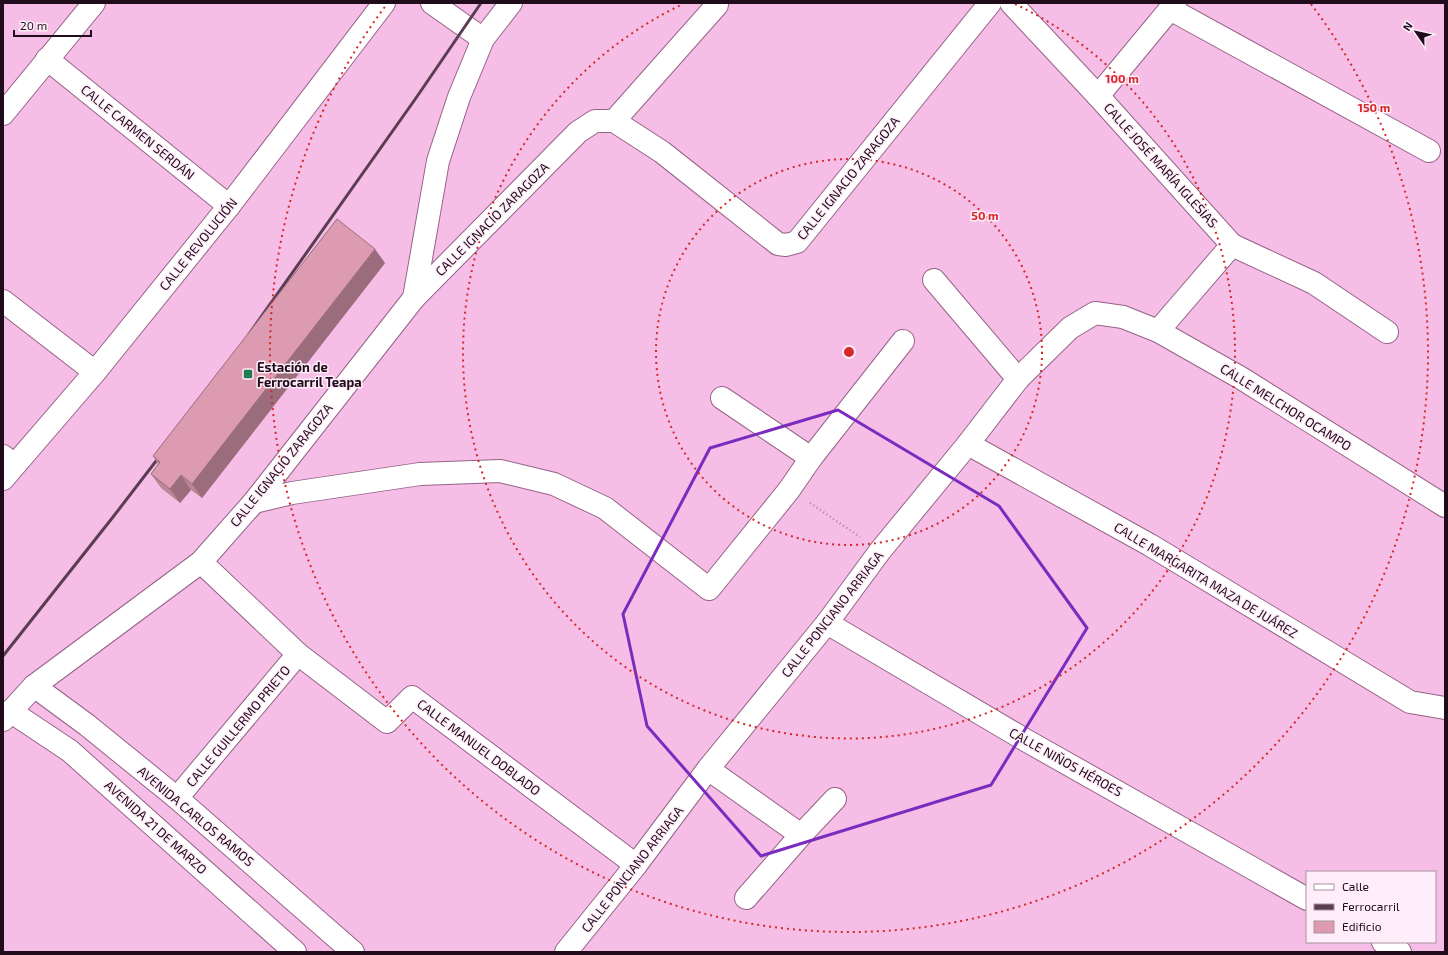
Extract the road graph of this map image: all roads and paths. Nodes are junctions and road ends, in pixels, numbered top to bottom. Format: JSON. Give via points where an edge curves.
{"nodes":[{"id":1,"x":94,"y":3,"type":"edge"},
{"id":2,"x":384,"y":3,"type":"edge"},
{"id":3,"x":432,"y":3,"type":"edge"},
{"id":4,"x":511,"y":3,"type":"edge"},
{"id":5,"x":990,"y":3,"type":"edge"},
{"id":6,"x":1011,"y":3,"type":"edge"},
{"id":7,"x":717,"y":4,"type":"dead end"},
{"id":8,"x":1172,"y":6,"type":"edge"},
{"id":9,"x":483,"y":39,"type":"junction"},
{"id":10,"x":47,"y":59,"type":"junction"},
{"id":11,"x":1098,"y":96,"type":"junction"},
{"id":12,"x":3,"y":114,"type":"edge"},
{"id":13,"x":614,"y":121,"type":"junction"},
{"id":14,"x":1429,"y":151,"type":"dead end"},
{"id":15,"x":229,"y":206,"type":"junction"},
{"id":16,"x":1232,"y":245,"type":"junction"},
{"id":17,"x":934,"y":280,"type":"dead end"},
{"id":18,"x":414,"y":298,"type":"junction"},
{"id":19,"x":3,"y":301,"type":"edge"},
{"id":20,"x":1123,"y":317,"type":"joint"},
{"id":21,"x":1158,"y":331,"type":"junction"},
{"id":22,"x":1387,"y":332,"type":"dead end"},
{"id":23,"x":903,"y":341,"type":"dead end"},
{"id":24,"x":95,"y":372,"type":"junction"},
{"id":25,"x":1018,"y":379,"type":"junction"},
{"id":26,"x":722,"y":398,"type":"dead end"},
{"id":27,"x":968,"y":444,"type":"junction"},
{"id":28,"x":811,"y":458,"type":"junction"},
{"id":29,"x":7,"y":467,"type":"edge"},
{"id":30,"x":790,"y":490,"type":"junction"},
{"id":31,"x":254,"y":502,"type":"junction"},
{"id":32,"x":1445,"y":506,"type":"edge"},
{"id":33,"x":880,"y":551,"type":"junction"},
{"id":34,"x":201,"y":562,"type":"junction"},
{"id":35,"x":827,"y":623,"type":"junction"},
{"id":36,"x":298,"y":654,"type":"junction"},
{"id":37,"x":34,"y":686,"type":"junction"},
{"id":38,"x":1445,"y":708,"type":"edge"},
{"id":39,"x":7,"y":716,"type":"edge"},
{"id":40,"x":708,"y":769,"type":"junction"},
{"id":41,"x":177,"y":798,"type":"junction"},
{"id":42,"x":835,"y":799,"type":"dead end"},
{"id":43,"x":801,"y":835,"type":"junction"},
{"id":44,"x":636,"y":865,"type":"junction"},
{"id":45,"x":746,"y":898,"type":"dead end"},
{"id":46,"x":1306,"y":898,"type":"edge"},
{"id":47,"x":1385,"y":943,"type":"edge"},
{"id":48,"x":295,"y":952,"type":"edge"},
{"id":49,"x":353,"y":952,"type":"edge"},
{"id":50,"x":566,"y":952,"type":"edge"},
{"id":51,"x":1400,"y":952,"type":"edge"}],
"edges":[{"from":1,"to":10,"type":"street"},
{"from":2,"to":15,"type":"street","name":"CALLE REVOLUCIÓN"},
{"from":3,"to":9,"type":"street"},
{"from":4,"to":9,"type":"street"},
{"from":5,"to":13,"type":"street","name":"CALLE IGNACIO ZARAGOZA","via":[[796,242],[778,244],[662,152]]},
{"from":6,"to":11,"type":"street","name":"CALLE JOSÉ MARÍA IGLESIAS"},
{"from":7,"to":13,"type":"street"},
{"from":8,"to":11,"type":"street"},
{"from":8,"to":14,"type":"street"},
{"from":9,"to":18,"type":"street","via":[[459,97],[438,161]]},
{"from":10,"to":12,"type":"street"},
{"from":10,"to":15,"type":"street","name":"CALLE CARMEN SERDÁN"},
{"from":11,"to":16,"type":"street","name":"CALLE JOSÉ MARÍA IGLESIAS"},
{"from":13,"to":18,"type":"street","name":"CALLE IGNACIO ZARAGOZA","via":[[594,121],[578,132]]},
{"from":15,"to":24,"type":"street","name":"CALLE REVOLUCIÓN"},
{"from":16,"to":21,"type":"street"},
{"from":16,"to":22,"type":"street","via":[[1314,283]]},
{"from":17,"to":25,"type":"street"},
{"from":18,"to":31,"type":"street","name":"CALLE IGNACIO ZARAGOZA"},
{"from":19,"to":24,"type":"street"},
{"from":20,"to":21,"type":"street","name":"CALLE MELCHOR OCAMPO"},
{"from":20,"to":25,"type":"street","name":"CALLE PONCIANO ARRIAGA","via":[[1095,312],[1070,328]]},
{"from":21,"to":32,"type":"street","name":"CALLE MELCHOR OCAMPO","via":[[1241,378]]},
{"from":23,"to":28,"type":"street"},
{"from":24,"to":29,"type":"street","name":"CALLE REVOLUCIÓN"},
{"from":25,"to":27,"type":"street","name":"CALLE PONCIANO ARRIAGA"},
{"from":26,"to":28,"type":"street"},
{"from":27,"to":33,"type":"street","name":"CALLE PONCIANO ARRIAGA"},
{"from":27,"to":38,"type":"street","name":"CALLE MARGARITA MAZA DE JUÁREZ","via":[[1150,545],[1410,702]]},
{"from":28,"to":30,"type":"street"},
{"from":30,"to":31,"type":"street","via":[[709,589],[605,508],[554,484],[500,470],[420,474],[292,493]]},
{"from":30,"to":33,"type":"path"},
{"from":31,"to":34,"type":"street","name":"CALLE IGNACIO ZARAGOZA"},
{"from":33,"to":35,"type":"street","name":"CALLE PONCIANO ARRIAGA"},
{"from":34,"to":36,"type":"street","name":"CALLE MANUEL DOBLADO"},
{"from":34,"to":37,"type":"street","name":"CALLE IGNACIO ZARAGOZA"},
{"from":35,"to":40,"type":"street","name":"CALLE PONCIANO ARRIAGA"},
{"from":35,"to":46,"type":"street","name":"CALLE NIÑOS HÉROES","via":[[1027,741]]},
{"from":36,"to":41,"type":"street","name":"CALLE GUILLERMO PRIETO"},
{"from":36,"to":44,"type":"street","name":"CALLE MANUEL DOBLADO","via":[[387,722],[412,697]]},
{"from":37,"to":39,"type":"street","name":"CALLE IGNACIO ZARAGOZA"},
{"from":37,"to":41,"type":"street","name":"AVENIDA CARLOS RAMOS"},
{"from":39,"to":48,"type":"street","name":"AVENIDA 21 DE MARZO","via":[[70,751]]},
{"from":40,"to":43,"type":"street"},
{"from":40,"to":44,"type":"street","name":"CALLE PONCIANO ARRIAGA"},
{"from":41,"to":49,"type":"street","name":"AVENIDA CARLOS RAMOS"},
{"from":42,"to":43,"type":"street"},
{"from":43,"to":45,"type":"street"},
{"from":44,"to":50,"type":"street","name":"CALLE PONCIANO ARRIAGA"},
{"from":47,"to":51,"type":"street"}]}
